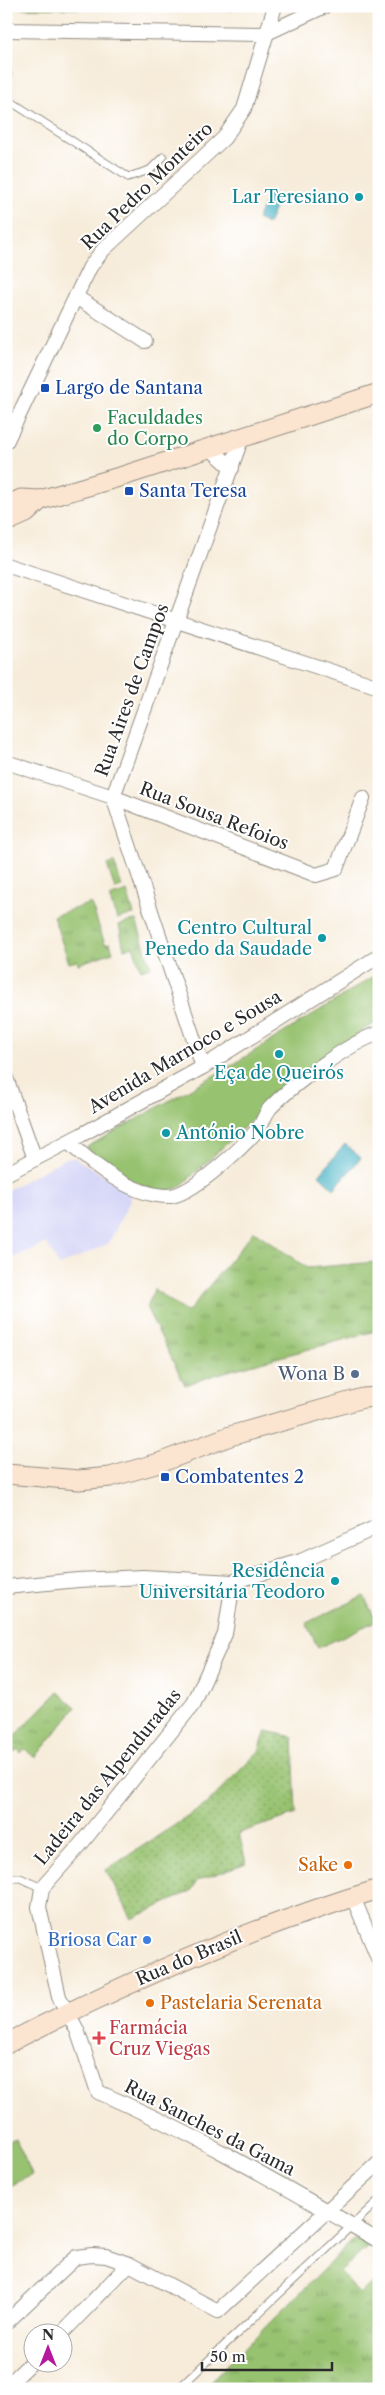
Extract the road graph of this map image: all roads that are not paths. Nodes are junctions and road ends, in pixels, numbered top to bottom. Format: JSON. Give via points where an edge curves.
{"nodes":[{"id":1,"x":275,"y":6,"type":"edge"},
{"id":2,"x":325,"y":6,"type":"edge"},
{"id":3,"x":6,"y":30,"type":"edge"},
{"id":4,"x":265,"y":34,"type":"junction"},
{"id":5,"x":6,"y":54,"type":"edge"},
{"id":6,"x":163,"y":157,"type":"dead end"},
{"id":7,"x":76,"y":298,"type":"junction"},
{"id":8,"x":145,"y":341,"type":"dead end"},
{"id":9,"x":379,"y":393,"type":"edge"},
{"id":10,"x":242,"y":437,"type":"junction"},
{"id":11,"x":6,"y":442,"type":"edge"},
{"id":12,"x":210,"y":448,"type":"junction"},
{"id":13,"x":232,"y":468,"type":"junction"},
{"id":14,"x":40,"y":500,"type":"junction"},
{"id":15,"x":6,"y":506,"type":"edge"},
{"id":16,"x":6,"y":522,"type":"edge"},
{"id":17,"x":6,"y":565,"type":"edge"},
{"id":18,"x":177,"y":622,"type":"junction"},
{"id":19,"x":379,"y":687,"type":"edge"},
{"id":20,"x":6,"y":762,"type":"edge"},
{"id":21,"x":114,"y":798,"type":"junction"},
{"id":22,"x":363,"y":798,"type":"dead end"},
{"id":23,"x":379,"y":956,"type":"edge"},
{"id":24,"x":379,"y":1033,"type":"edge"},
{"id":25,"x":203,"y":1068,"type":"junction"},
{"id":26,"x":6,"y":1078,"type":"edge"},
{"id":27,"x":68,"y":1142,"type":"junction"},
{"id":28,"x":35,"y":1159,"type":"junction"},
{"id":29,"x":6,"y":1174,"type":"edge"},
{"id":30,"x":379,"y":1398,"type":"edge"},
{"id":31,"x":6,"y":1474,"type":"edge"},
{"id":32,"x":379,"y":1526,"type":"edge"},
{"id":33,"x":233,"y":1582,"type":"junction"},
{"id":34,"x":6,"y":1587,"type":"edge"},
{"id":35,"x":6,"y":1878,"type":"edge"},
{"id":36,"x":42,"y":1888,"type":"junction"},
{"id":37,"x":379,"y":1889,"type":"edge"},
{"id":38,"x":353,"y":1897,"type":"junction"},
{"id":39,"x":379,"y":1960,"type":"edge"},
{"id":40,"x":68,"y":2012,"type":"junction"},
{"id":41,"x":6,"y":2044,"type":"edge"},
{"id":42,"x":379,"y":2163,"type":"edge"},
{"id":43,"x":379,"y":2200,"type":"edge"},
{"id":44,"x":328,"y":2211,"type":"junction"},
{"id":45,"x":351,"y":2225,"type":"junction"},
{"id":46,"x":379,"y":2240,"type":"edge"},
{"id":47,"x":129,"y":2264,"type":"junction"},
{"id":48,"x":6,"y":2322,"type":"edge"},
{"id":49,"x":72,"y":2323,"type":"edge"},
{"id":50,"x":22,"y":2372,"type":"edge"},
{"id":51,"x":6,"y":2387,"type":"edge"},
{"id":52,"x":178,"y":2389,"type":"edge"}],
"edges":[{"from":1,"to":4,"type":"street","name":"Rua Pedro Monteiro"},
{"from":2,"to":4,"type":"street"},
{"from":3,"to":4,"type":"street"},
{"from":4,"to":7,"type":"street","name":"Rua Pedro Monteiro","via":[[244,109],[236,124],[103,250],[90,267]]},
{"from":5,"to":6,"type":"lane","via":[[10,101],[128,177],[150,170]]},
{"from":7,"to":8,"type":"street"},
{"from":7,"to":11,"type":"street","name":"Rua Pedro Monteiro"},
{"from":9,"to":10,"type":"main road"},
{"from":10,"to":12,"type":"main road"},
{"from":10,"to":13,"type":"street","name":"Rua Aires de Campos"},
{"from":12,"to":13,"type":"street"},
{"from":12,"to":14,"type":"main road"},
{"from":13,"to":18,"type":"street","name":"Rua Aires de Campos"},
{"from":14,"to":15,"type":"main road","via":[[21,499]]},
{"from":14,"to":16,"type":"main road","via":[[26,513]]},
{"from":17,"to":18,"type":"street"},
{"from":18,"to":19,"type":"street"},
{"from":18,"to":21,"type":"street","name":"Rua Aires de Campos"},
{"from":20,"to":21,"type":"street","name":"Rua Sousa Refoios"},
{"from":21,"to":22,"type":"street","name":"Rua Sousa Refoios","via":[[316,875],[336,869]]},
{"from":21,"to":25,"type":"street","name":"Rua Aires de Campos"},
{"from":23,"to":25,"type":"street","name":"Avenida Marnoco e Sousa"},
{"from":24,"to":27,"type":"street","via":[[368,1036],[324,1064],[269,1109],[253,1134],[220,1166],[186,1192],[172,1196],[140,1192],[89,1160]]},
{"from":25,"to":27,"type":"street","name":"Avenida Marnoco e Sousa"},
{"from":26,"to":28,"type":"street"},
{"from":27,"to":28,"type":"street","name":"Avenida Marnoco e Sousa"},
{"from":28,"to":29,"type":"street","name":"Avenida Marnoco e Sousa"},
{"from":30,"to":31,"type":"main road","via":[[363,1398],[230,1436],[159,1463],[110,1477],[79,1480]]},
{"from":32,"to":33,"type":"street","via":[[301,1561]]},
{"from":33,"to":34,"type":"street","via":[[144,1577]]},
{"from":33,"to":36,"type":"street","name":"Ladeira das Alpenduradas","via":[[225,1634],[194,1703]]},
{"from":35,"to":36,"type":"lane","via":[[20,1878]]},
{"from":36,"to":40,"type":"street","name":"Ladeira das Alpenduradas","via":[[39,1907],[59,1997]]},
{"from":37,"to":38,"type":"main road","name":"Rua do Brasil"},
{"from":38,"to":39,"type":"street"},
{"from":38,"to":40,"type":"main road","name":"Rua do Brasil","via":[[237,1937]]},
{"from":40,"to":41,"type":"main road","name":"Rua do Brasil"},
{"from":40,"to":44,"type":"street","name":"Rua Sanches da Gama","via":[[98,2092],[224,2152]]},
{"from":42,"to":44,"type":"street"},
{"from":43,"to":45,"type":"lane"},
{"from":44,"to":45,"type":"street","name":"Rua Sanches da Gama"},
{"from":44,"to":47,"type":"street","via":[[218,2311]]},
{"from":45,"to":46,"type":"street","name":"Rua Sanches da Gama"},
{"from":45,"to":52,"type":"lane"},
{"from":47,"to":48,"type":"street","via":[[106,2256],[76,2258]]},
{"from":47,"to":49,"type":"street"},
{"from":50,"to":51,"type":"street"}]}
